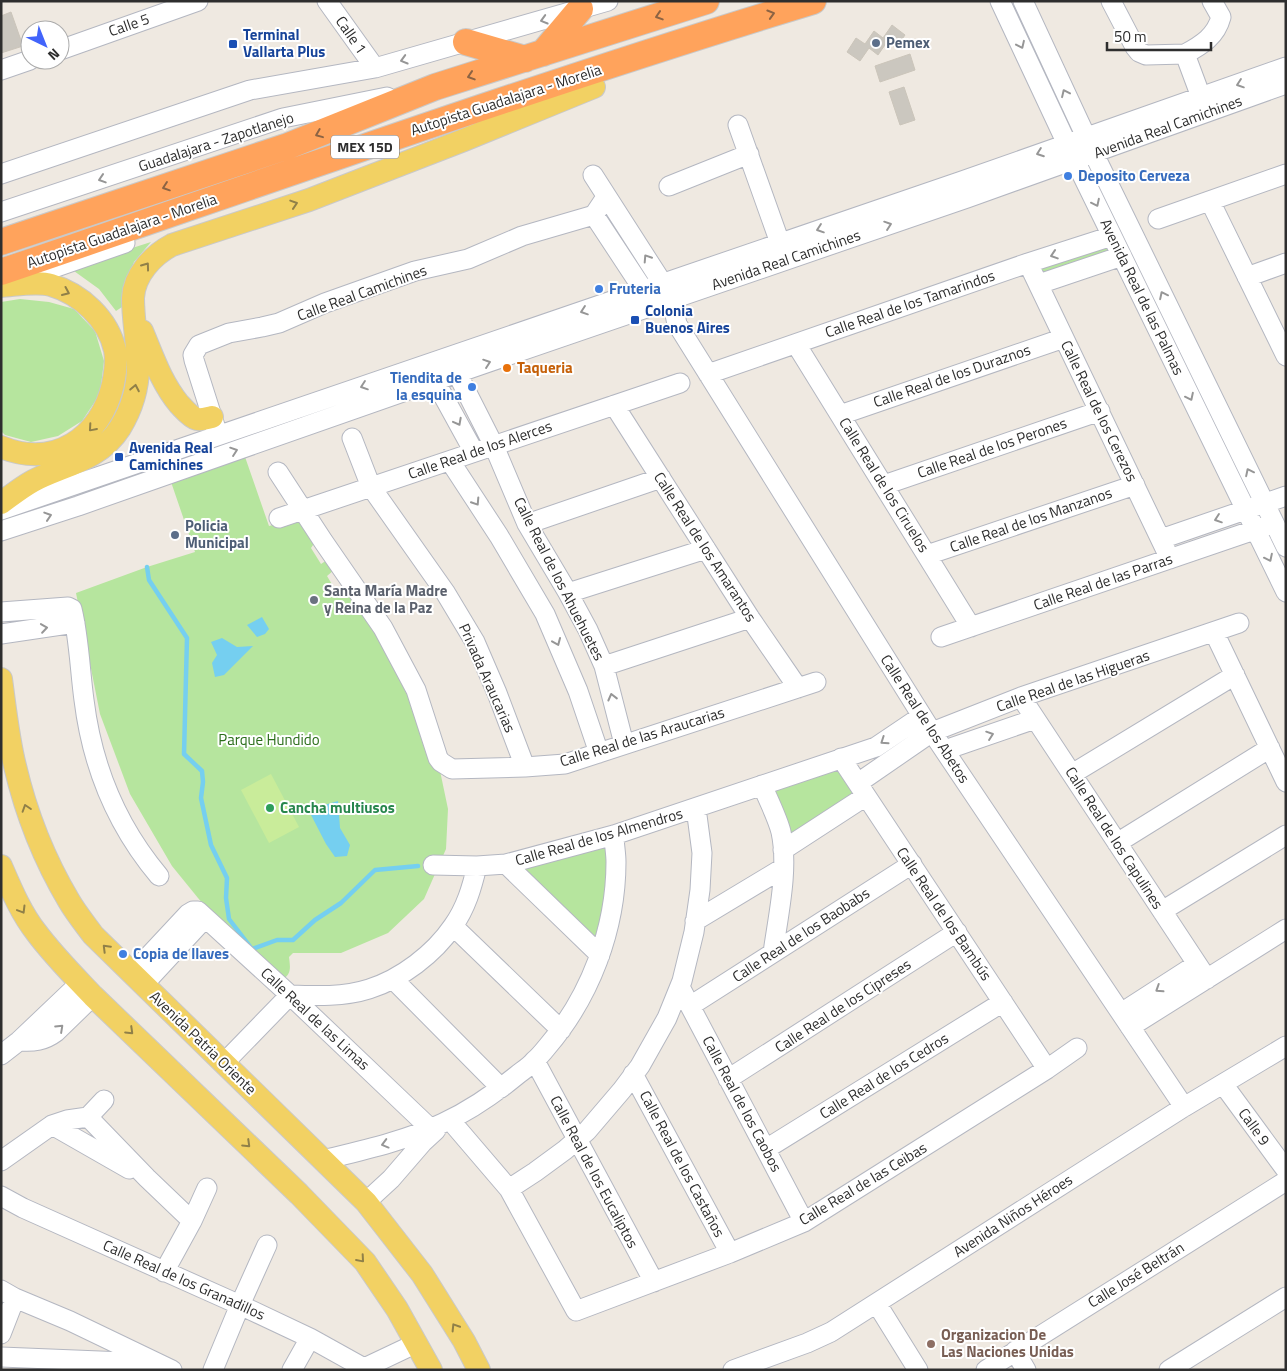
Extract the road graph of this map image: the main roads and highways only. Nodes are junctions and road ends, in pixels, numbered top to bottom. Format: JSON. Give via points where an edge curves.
{"nodes":[{"id":1,"x":706,"y":1,"type":"edge"},
{"id":2,"x":813,"y":1,"type":"edge"},
{"id":3,"x":580,"y":9,"type":"road end"},
{"id":4,"x":730,"y":27,"type":"junction"},
{"id":5,"x":466,"y":42,"type":"road end"},
{"id":6,"x":534,"y":56,"type":"junction"},
{"id":7,"x":594,"y":87,"type":"joint"},
{"id":8,"x":1,"y":242,"type":"edge"},
{"id":9,"x":1,"y":272,"type":"edge"},
{"id":10,"x":1,"y":286,"type":"edge"},
{"id":11,"x":134,"y":312,"type":"junction"},
{"id":12,"x":215,"y":426,"type":"road end"},
{"id":13,"x":1,"y":447,"type":"edge"},
{"id":14,"x":1,"y":503,"type":"edge"},
{"id":15,"x":1,"y":679,"type":"edge"},
{"id":16,"x":1,"y":866,"type":"edge"},
{"id":17,"x":431,"y":1370,"type":"edge"},
{"id":18,"x":479,"y":1370,"type":"edge"}],
"edges":[{"from":1,"to":6,"type":"highway","name":"Autopista Guadalajara - Morelia","number":"MEX 15D","one_way":true},
{"from":4,"to":2,"type":"highway","name":"Autopista Guadalajara - Morelia","number":"MEX 15D","one_way":true},
{"from":3,"to":6,"type":"highway"},
{"from":4,"to":7,"type":"highway","via":[[659,62]]},
{"from":4,"to":9,"type":"highway","name":"Autopista Guadalajara - Morelia","number":"MEX 15D","via":[[477,109]]},
{"from":5,"to":6,"type":"highway"},
{"from":6,"to":8,"type":"highway","name":"Autopista Guadalajara - Morelia","number":"MEX 15D","one_way":true,"via":[[435,87],[288,146]]},
{"from":11,"to":7,"type":"main road","one_way":true,"via":[[133,296],[141,273],[162,250],[172,245],[309,200]]},
{"from":10,"to":13,"type":"main road","one_way":true,"via":[[49,284],[73,294],[102,322],[115,351],[110,398],[88,433],[48,454],[14,452]]},
{"from":11,"to":12,"type":"main road","via":[[171,394],[193,417]]},
{"from":14,"to":11,"type":"main road","one_way":true,"via":[[34,480],[91,455],[119,430],[137,383]]},
{"from":18,"to":15,"type":"main road","name":"Avenida Patria Oriente","one_way":true,"via":[[422,1274],[366,1202],[138,980],[94,935],[70,902],[51,869],[25,805],[16,772]]},
{"from":16,"to":17,"type":"main road","one_way":true,"via":[[14,897],[35,931],[87,989],[299,1194],[364,1262],[397,1309]]}]}
